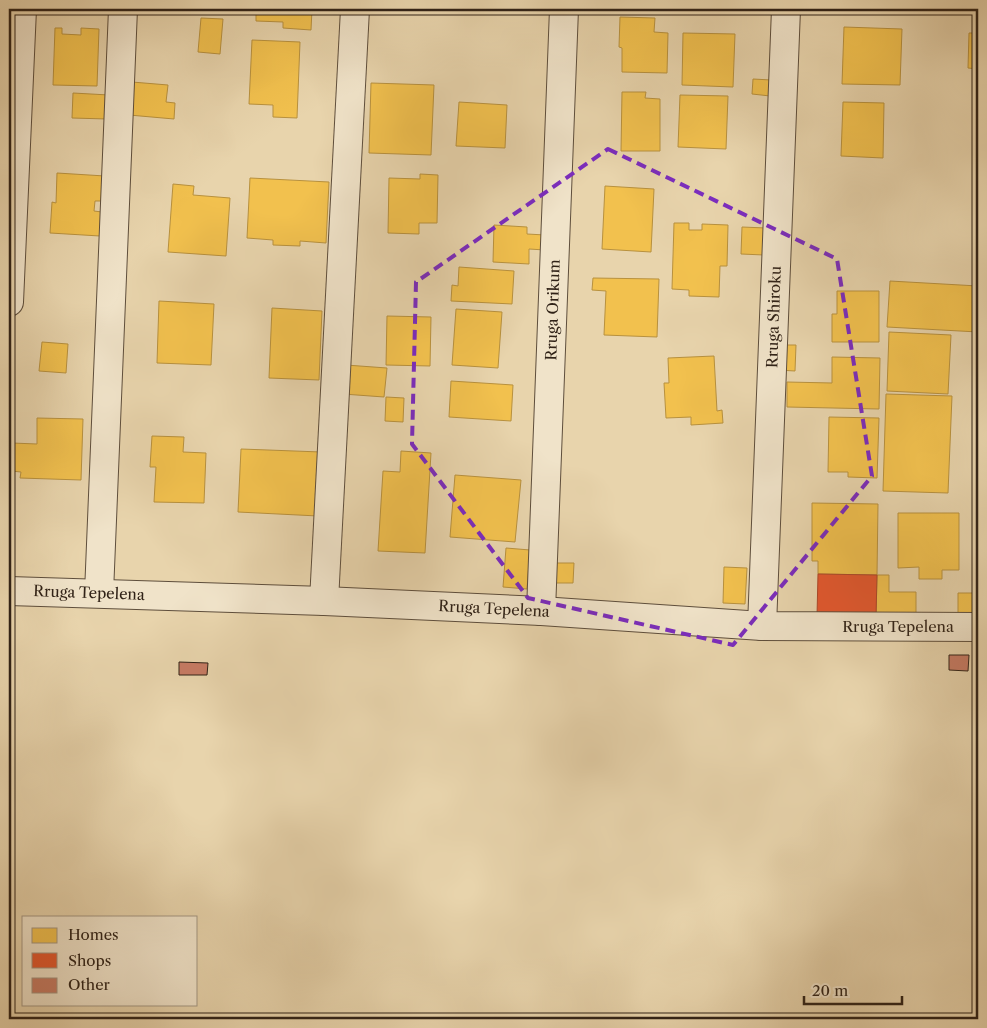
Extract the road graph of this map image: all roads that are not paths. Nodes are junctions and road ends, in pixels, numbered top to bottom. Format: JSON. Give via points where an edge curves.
{"nodes":[{"id":1,"x":22,"y":9,"type":"edge"},
{"id":2,"x":123,"y":9,"type":"edge"},
{"id":3,"x":355,"y":9,"type":"edge"},
{"id":4,"x":564,"y":9,"type":"edge"},
{"id":5,"x":786,"y":9,"type":"edge"},
{"id":6,"x":9,"y":302,"type":"edge"},
{"id":7,"x":9,"y":591,"type":"edge"},
{"id":8,"x":99,"y":593,"type":"junction"},
{"id":9,"x":324,"y":601,"type":"junction"},
{"id":10,"x":542,"y":611,"type":"junction"},
{"id":11,"x":762,"y":626,"type":"junction"},
{"id":12,"x":978,"y":627,"type":"edge"}],
"edges":[{"from":1,"to":6,"type":"street"},
{"from":2,"to":8,"type":"street"},
{"from":3,"to":9,"type":"street"},
{"from":4,"to":10,"type":"street","name":"Rruga Orikum"},
{"from":5,"to":11,"type":"street","name":"Rruga Shiroku"},
{"from":7,"to":8,"type":"street","name":"Rruga Tepelena"},
{"from":8,"to":9,"type":"street","name":"Rruga Tepelena"},
{"from":9,"to":10,"type":"street","name":"Rruga Tepelena"},
{"from":10,"to":11,"type":"street","name":"Rruga Tepelena"},
{"from":11,"to":12,"type":"street","name":"Rruga Tepelena"}]}
